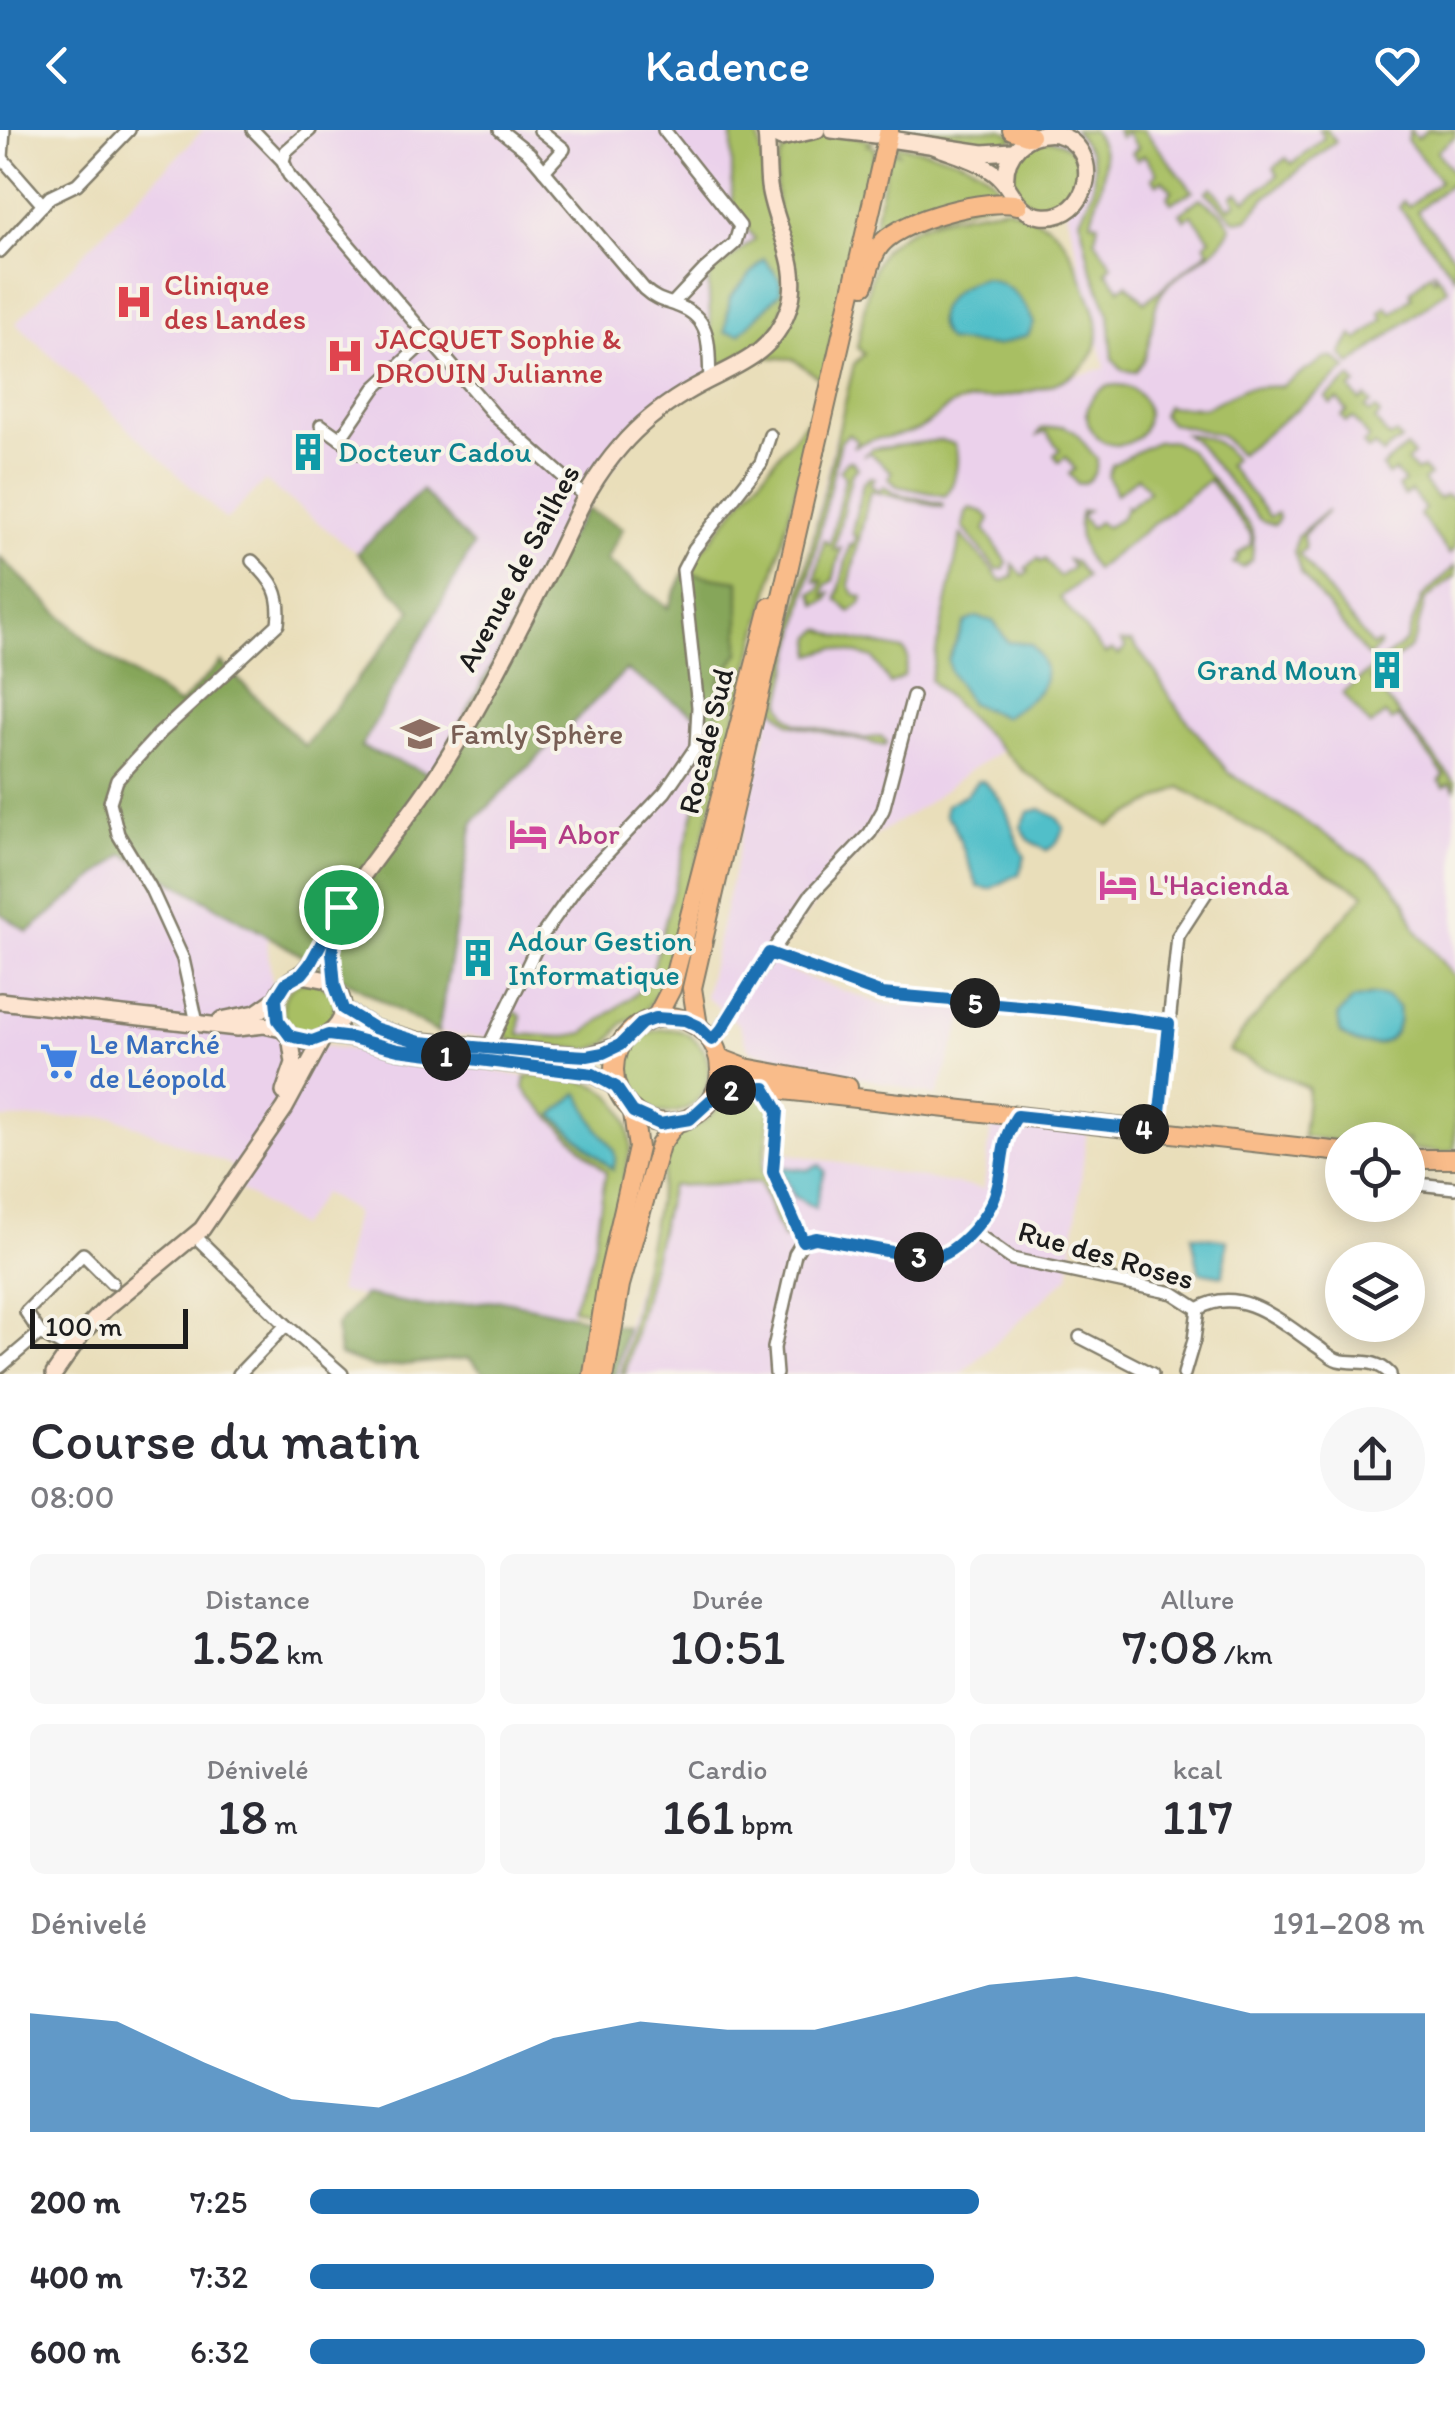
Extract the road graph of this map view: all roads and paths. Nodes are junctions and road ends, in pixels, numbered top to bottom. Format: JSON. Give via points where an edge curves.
{"nodes":[{"id":1,"x":4,"y":130,"type":"edge"},
{"id":2,"x":129,"y":130,"type":"edge"},
{"id":3,"x":252,"y":130,"type":"edge"},
{"id":4,"x":310,"y":130,"type":"edge"},
{"id":5,"x":500,"y":130,"type":"edge"},
{"id":6,"x":540,"y":130,"type":"edge"},
{"id":7,"x":664,"y":130,"type":"edge"},
{"id":8,"x":816,"y":130,"type":"edge"},
{"id":9,"x":832,"y":130,"type":"edge"},
{"id":10,"x":765,"y":131,"type":"edge"},
{"id":11,"x":1031,"y":132,"type":"edge"},
{"id":12,"x":796,"y":133,"type":"edge"},
{"id":13,"x":876,"y":133,"type":"edge"},
{"id":14,"x":1068,"y":135,"type":"edge"},
{"id":15,"x":934,"y":146,"type":"junction"},
{"id":16,"x":1012,"y":151,"type":"junction"},
{"id":17,"x":1,"y":157,"type":"edge"},
{"id":18,"x":283,"y":161,"type":"junction"},
{"id":19,"x":544,"y":171,"type":"junction"},
{"id":20,"x":1006,"y":184,"type":"junction"},
{"id":21,"x":769,"y":188,"type":"junction"},
{"id":22,"x":43,"y":205,"type":"junction"},
{"id":23,"x":1018,"y":206,"type":"junction"},
{"id":24,"x":0,"y":252,"type":"edge"},
{"id":25,"x":674,"y":303,"type":"junction"},
{"id":26,"x":430,"y":337,"type":"junction"},
{"id":27,"x":838,"y":356,"type":"junction"},
{"id":28,"x":710,"y":379,"type":"junction"},
{"id":29,"x":321,"y":425,"type":"dead end"},
{"id":30,"x":770,"y":435,"type":"dead end"},
{"id":31,"x":340,"y":439,"type":"junction"},
{"id":32,"x":360,"y":452,"type":"dead end"},
{"id":33,"x":809,"y":477,"type":"junction"},
{"id":34,"x":584,"y":495,"type":"junction"},
{"id":35,"x":252,"y":561,"type":"dead end"},
{"id":36,"x":913,"y":696,"type":"dead end"},
{"id":37,"x":1208,"y":890,"type":"dead end"},
{"id":38,"x":341,"y":907,"type":"junction"},
{"id":39,"x":769,"y":953,"type":"junction"},
{"id":40,"x":302,"y":974,"type":"junction"},
{"id":41,"x":335,"y":986,"type":"junction"},
{"id":42,"x":276,"y":999,"type":"junction"},
{"id":43,"x":0,"y":1002,"type":"edge"},
{"id":44,"x":343,"y":1009,"type":"junction"},
{"id":45,"x":656,"y":1018,"type":"junction"},
{"id":46,"x":196,"y":1023,"type":"junction"},
{"id":47,"x":1169,"y":1024,"type":"junction"},
{"id":48,"x":698,"y":1026,"type":"junction"},
{"id":49,"x":286,"y":1032,"type":"junction"},
{"id":50,"x":326,"y":1037,"type":"junction"},
{"id":51,"x":620,"y":1045,"type":"junction"},
{"id":52,"x":715,"y":1049,"type":"junction"},
{"id":53,"x":487,"y":1053,"type":"junction"},
{"id":54,"x":616,"y":1087,"type":"junction"},
{"id":55,"x":765,"y":1088,"type":"junction"},
{"id":56,"x":712,"y":1099,"type":"junction"},
{"id":57,"x":931,"y":1106,"type":"junction"},
{"id":58,"x":633,"y":1112,"type":"junction"},
{"id":59,"x":1017,"y":1116,"type":"junction"},
{"id":60,"x":675,"y":1124,"type":"junction"},
{"id":61,"x":1158,"y":1131,"type":"junction"},
{"id":62,"x":267,"y":1132,"type":"junction"},
{"id":63,"x":1325,"y":1150,"type":"edge"},
{"id":64,"x":1453,"y":1158,"type":"edge"},
{"id":65,"x":1425,"y":1159,"type":"edge"},
{"id":66,"x":1425,"y":1185,"type":"edge"},
{"id":67,"x":1455,"y":1188,"type":"edge"},
{"id":68,"x":971,"y":1230,"type":"junction"},
{"id":69,"x":195,"y":1236,"type":"junction"},
{"id":70,"x":803,"y":1241,"type":"junction"},
{"id":71,"x":112,"y":1283,"type":"dead end"},
{"id":72,"x":1198,"y":1308,"type":"junction"},
{"id":73,"x":286,"y":1325,"type":"junction"},
{"id":74,"x":40,"y":1334,"type":"junction"},
{"id":75,"x":1080,"y":1337,"type":"dead end"},
{"id":76,"x":70,"y":1350,"type":"junction"},
{"id":77,"x":0,"y":1367,"type":"edge"},
{"id":78,"x":54,"y":1374,"type":"edge"},
{"id":79,"x":239,"y":1374,"type":"edge"},
{"id":80,"x":342,"y":1374,"type":"edge"},
{"id":81,"x":593,"y":1374,"type":"edge"},
{"id":82,"x":604,"y":1374,"type":"edge"},
{"id":83,"x":776,"y":1374,"type":"edge"},
{"id":84,"x":1152,"y":1374,"type":"edge"},
{"id":85,"x":1184,"y":1374,"type":"edge"},
{"id":86,"x":1390,"y":1374,"type":"edge"}],
"edges":[{"from":1,"to":17,"type":"street"},
{"from":2,"to":22,"type":"street","via":[[77,184]]},
{"from":3,"to":18,"type":"street"},
{"from":4,"to":18,"type":"street"},
{"from":5,"to":19,"type":"street"},
{"from":6,"to":19,"type":"street","via":[[564,148]]},
{"from":7,"to":25,"type":"street","via":[[740,226],[735,244]]},
{"from":8,"to":12,"type":"street"},
{"from":9,"to":13,"type":"street"},
{"from":10,"to":12,"type":"street","via":[[782,138]]},
{"from":10,"to":21,"type":"street","name":"Avenue de Sailhes"},
{"from":11,"to":14,"type":"street"},
{"from":11,"to":16,"type":"street"},
{"from":12,"to":21,"type":"street","via":[[778,158]]},
{"from":13,"to":15,"type":"street"},
{"from":13,"to":27,"type":"main road","name":"Rocade Sud"},
{"from":14,"to":23,"type":"street","via":[[1087,164],[1082,195],[1054,216]]},
{"from":15,"to":16,"type":"street"},
{"from":15,"to":20,"type":"street","via":[[987,168]]},
{"from":16,"to":20,"type":"street"},
{"from":17,"to":22,"type":"street"},
{"from":18,"to":26,"type":"street"},
{"from":19,"to":25,"type":"street","via":[[644,290],[659,302]]},
{"from":20,"to":23,"type":"street"},
{"from":21,"to":28,"type":"street","name":"Avenue de Sailhes","via":[[794,273],[790,306],[771,343]]},
{"from":22,"to":24,"type":"street"},
{"from":23,"to":27,"type":"main road","via":[[972,206],[891,234],[871,262]]},
{"from":25,"to":28,"type":"street","via":[[704,323]]},
{"from":26,"to":31,"type":"street","via":[[375,388]]},
{"from":26,"to":34,"type":"street","via":[[495,416]]},
{"from":27,"to":33,"type":"main road","name":"Rocade Sud"},
{"from":28,"to":34,"type":"street","name":"Avenue de Sailhes","via":[[643,424]]},
{"from":29,"to":31,"type":"street"},
{"from":30,"to":53,"type":"street","via":[[761,463],[683,570],[696,748],[543,934]]},
{"from":31,"to":32,"type":"street"},
{"from":33,"to":45,"type":"main road","name":"Rocade Sud","via":[[752,668],[671,989]]},
{"from":33,"to":48,"type":"main road","name":"Rocade Sud","via":[[692,988]]},
{"from":34,"to":38,"type":"street","name":"Avenue de Sailhes","via":[[438,776]]},
{"from":35,"to":46,"type":"street","via":[[278,593],[278,624],[159,734],[117,780],[110,802],[118,834],[183,959]]},
{"from":36,"to":39,"type":"street","via":[[883,810]]},
{"from":37,"to":47,"type":"street","via":[[1178,936]]},
{"from":38,"to":40,"type":"street","name":"Avenue de Sailhes"},
{"from":38,"to":41,"type":"street","name":"Avenue de Sailhes","via":[[332,952]]},
{"from":39,"to":47,"type":"street","via":[[882,994]]},
{"from":39,"to":52,"type":"street"},
{"from":40,"to":41,"type":"street"},
{"from":40,"to":42,"type":"street"},
{"from":41,"to":44,"type":"street"},
{"from":42,"to":46,"type":"street","via":[[256,1013]]},
{"from":42,"to":49,"type":"street"},
{"from":43,"to":46,"type":"street"},
{"from":44,"to":50,"type":"street"},
{"from":44,"to":53,"type":"street","via":[[390,1034]]},
{"from":45,"to":48,"type":"main road"},
{"from":45,"to":51,"type":"main road"},
{"from":46,"to":49,"type":"street"},
{"from":47,"to":61,"type":"street"},
{"from":48,"to":52,"type":"main road"},
{"from":49,"to":50,"type":"street","via":[[312,1041]]},
{"from":49,"to":62,"type":"street","via":[[294,1063]]},
{"from":50,"to":53,"type":"street","via":[[398,1050]]},
{"from":50,"to":62,"type":"street"},
{"from":51,"to":53,"type":"street","via":[[587,1056]]},
{"from":51,"to":54,"type":"main road"},
{"from":52,"to":56,"type":"main road","via":[[721,1072]]},
{"from":52,"to":57,"type":"main road","via":[[744,1068]]},
{"from":53,"to":54,"type":"street","via":[[593,1074]]},
{"from":54,"to":58,"type":"main road"},
{"from":55,"to":56,"type":"main road","via":[[734,1089]]},
{"from":55,"to":57,"type":"main road"},
{"from":55,"to":70,"type":"street","via":[[778,1111],[773,1172]]},
{"from":56,"to":60,"type":"main road"},
{"from":57,"to":59,"type":"main road"},
{"from":58,"to":60,"type":"main road"},
{"from":58,"to":81,"type":"main road","via":[[638,1148],[606,1282]]},
{"from":59,"to":61,"type":"main road"},
{"from":59,"to":68,"type":"street","via":[[1004,1136],[998,1188]]},
{"from":60,"to":82,"type":"main road","via":[[660,1145],[620,1285]]},
{"from":61,"to":63,"type":"main road"},
{"from":62,"to":69,"type":"street"},
{"from":64,"to":65,"type":"main road"},
{"from":66,"to":67,"type":"street"},
{"from":68,"to":70,"type":"street","via":[[930,1259]]},
{"from":68,"to":72,"type":"street","name":"Rue des Roses","via":[[1012,1259],[1173,1293]]},
{"from":69,"to":73,"type":"street"},
{"from":69,"to":76,"type":"street","via":[[105,1309]]},
{"from":70,"to":83,"type":"street","via":[[774,1348]]},
{"from":71,"to":74,"type":"street","via":[[83,1254],[26,1312]]},
{"from":72,"to":85,"type":"street"},
{"from":72,"to":86,"type":"street","name":"Rue des Roses","via":[[1226,1298],[1247,1302],[1336,1360],[1371,1363]]},
{"from":73,"to":79,"type":"street"},
{"from":73,"to":80,"type":"street"},
{"from":74,"to":76,"type":"street"},
{"from":74,"to":77,"type":"street"},
{"from":75,"to":84,"type":"street"},
{"from":76,"to":78,"type":"street"}]}
